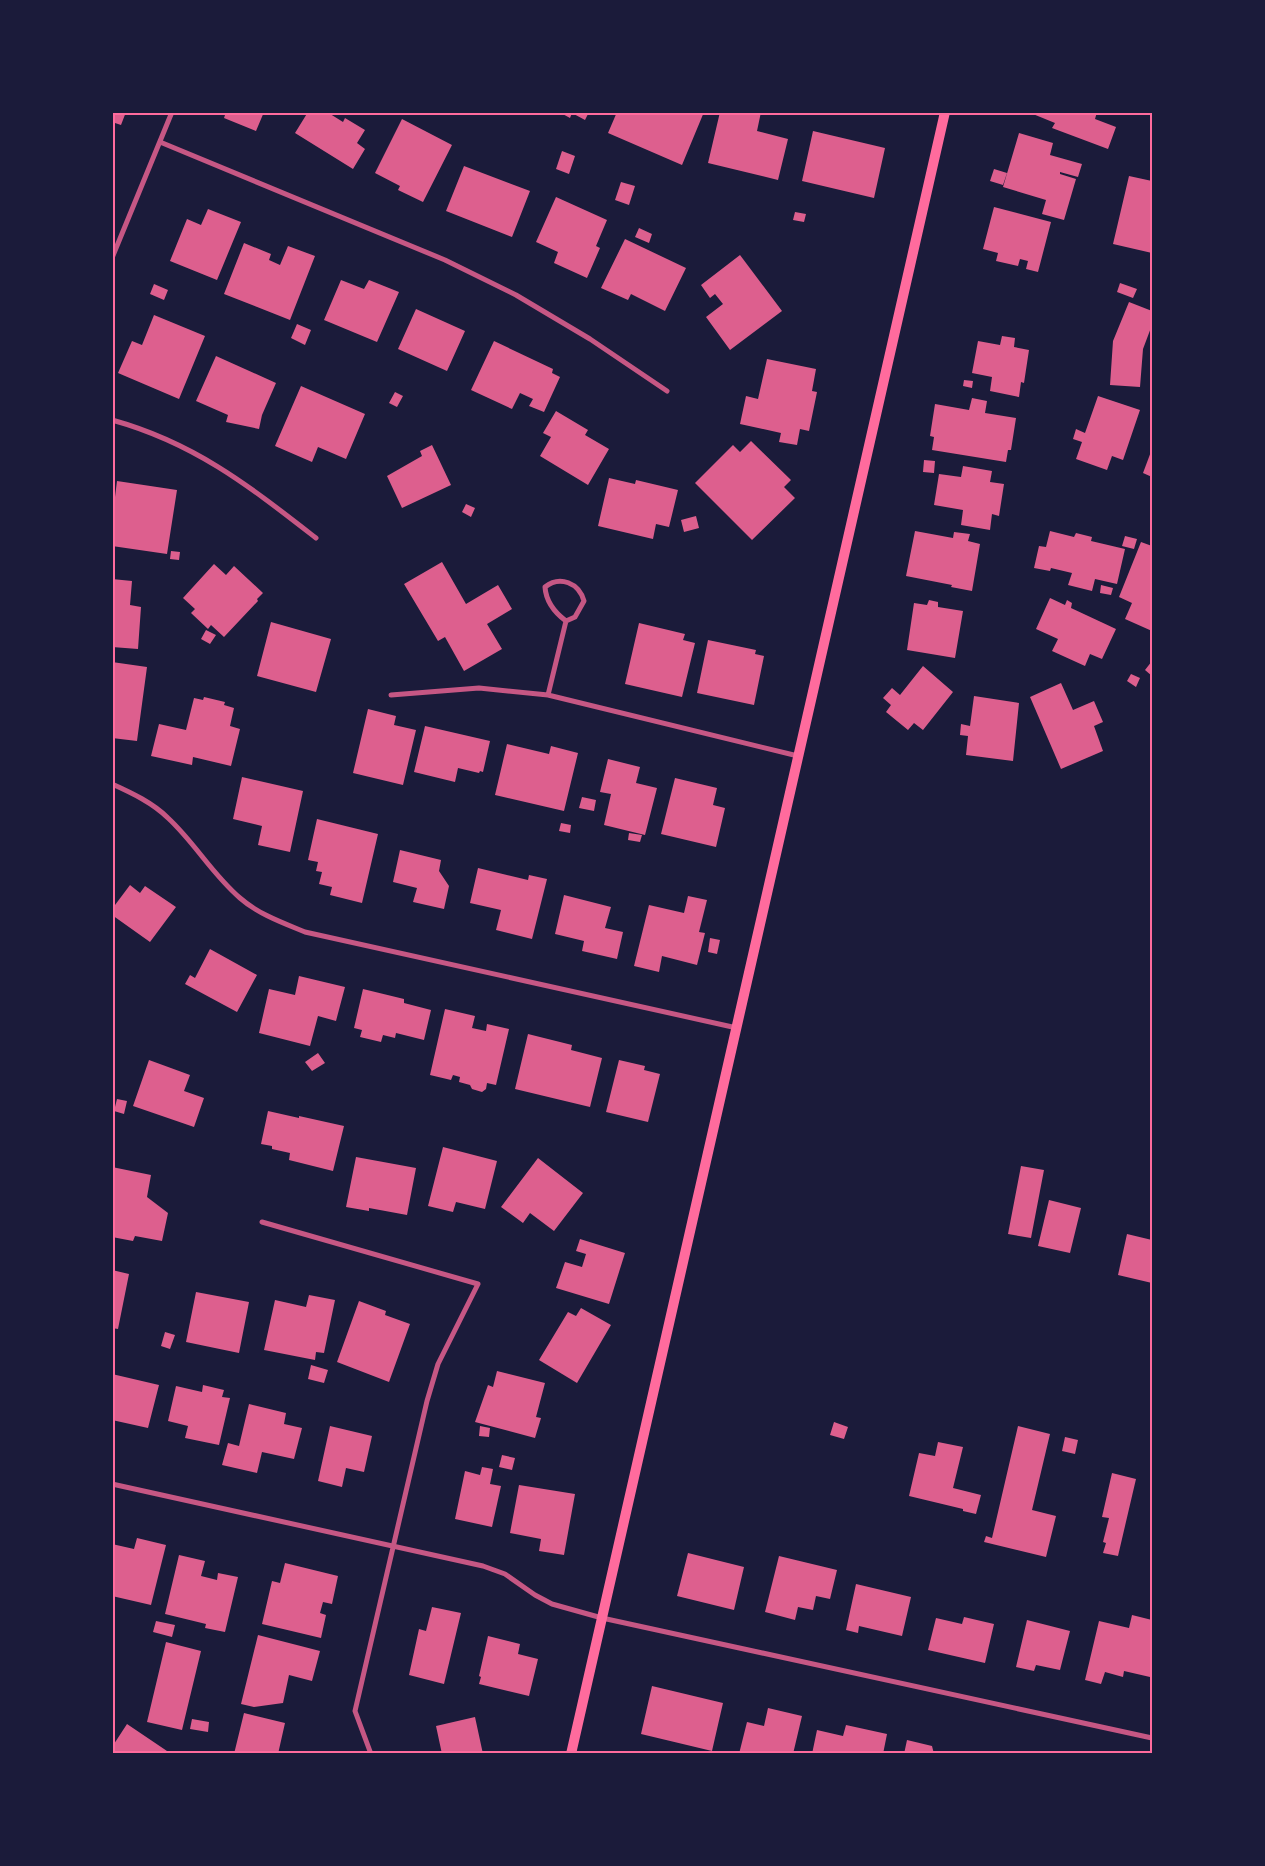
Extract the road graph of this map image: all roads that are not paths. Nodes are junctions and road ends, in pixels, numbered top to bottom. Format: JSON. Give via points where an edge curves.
{"nodes":[{"id":1,"x":172,"y":112,"type":"edge"},
{"id":2,"x":945,"y":112,"type":"edge"},
{"id":3,"x":160,"y":142,"type":"junction"},
{"id":4,"x":112,"y":258,"type":"edge"},
{"id":5,"x":667,"y":391,"type":"dead end"},
{"id":6,"x":112,"y":420,"type":"edge"},
{"id":7,"x":316,"y":538,"type":"dead end"},
{"id":8,"x":566,"y":621,"type":"junction"},
{"id":9,"x":391,"y":695,"type":"dead end"},
{"id":10,"x":548,"y":695,"type":"junction"},
{"id":11,"x":798,"y":756,"type":"junction"},
{"id":12,"x":112,"y":784,"type":"edge"},
{"id":13,"x":737,"y":1028,"type":"junction"},
{"id":14,"x":262,"y":1222,"type":"dead end"},
{"id":15,"x":112,"y":1484,"type":"edge"},
{"id":16,"x":394,"y":1546,"type":"junction"},
{"id":17,"x":602,"y":1618,"type":"junction"},
{"id":18,"x":1152,"y":1738,"type":"edge"},
{"id":19,"x":371,"y":1754,"type":"edge"},
{"id":20,"x":572,"y":1754,"type":"edge"}],
"edges":[{"from":1,"to":3,"type":"street"},
{"from":2,"to":11,"type":"main road"},
{"from":3,"to":4,"type":"street"},
{"from":3,"to":5,"type":"street","via":[[446,260],[516,295],[590,339]]},
{"from":6,"to":7,"type":"street","via":[[142,428],[182,445],[220,466]]},
{"from":8,"to":8,"type":"street","via":[[581,609],[584,600],[581,591],[575,585],[551,582],[545,587],[545,596],[554,611]]},
{"from":8,"to":10,"type":"street"},
{"from":9,"to":10,"type":"street","via":[[479,688]]},
{"from":10,"to":11,"type":"street"},
{"from":11,"to":13,"type":"main road"},
{"from":12,"to":13,"type":"street","via":[[168,817],[241,900],[305,932]]},
{"from":13,"to":17,"type":"main road"},
{"from":14,"to":16,"type":"street","via":[[478,1284],[455,1329],[427,1401]]},
{"from":15,"to":16,"type":"street"},
{"from":16,"to":17,"type":"street","via":[[483,1566],[504,1574],[552,1604]]},
{"from":16,"to":19,"type":"street","via":[[355,1712]]},
{"from":17,"to":18,"type":"street"},
{"from":17,"to":20,"type":"main road"}]}
